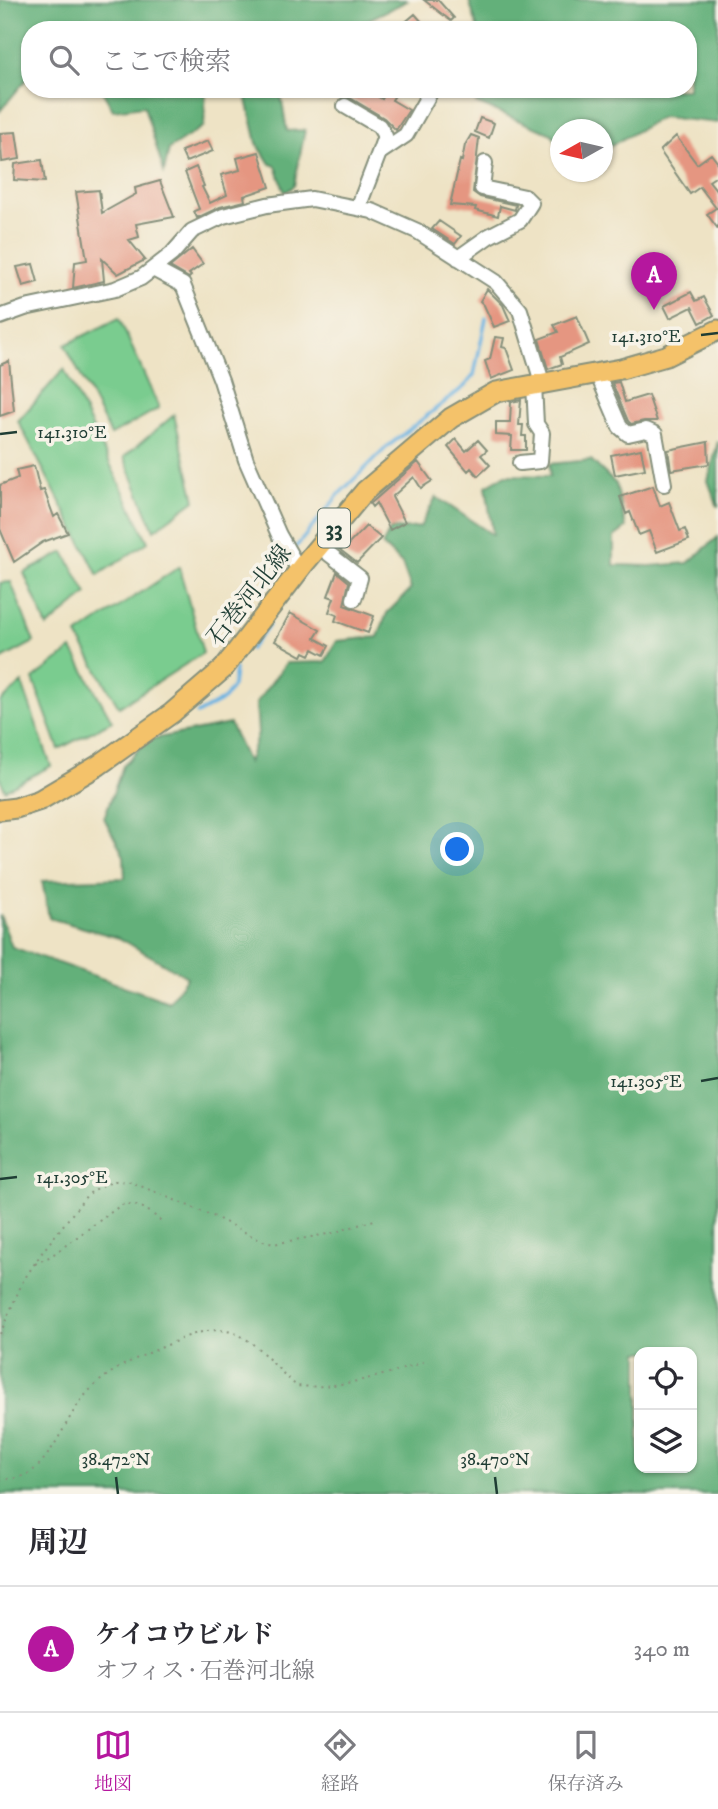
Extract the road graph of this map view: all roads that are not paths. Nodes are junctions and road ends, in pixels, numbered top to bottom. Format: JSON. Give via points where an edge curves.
{"nodes":[{"id":1,"x":427,"y":98,"type":"edge"},
{"id":2,"x":345,"y":106,"type":"dead end"},
{"id":3,"x":379,"y":153,"type":"junction"},
{"id":4,"x":485,"y":163,"type":"dead end"},
{"id":5,"x":358,"y":208,"type":"junction"},
{"id":6,"x":458,"y":258,"type":"junction"},
{"id":7,"x":153,"y":269,"type":"junction"},
{"id":8,"x":0,"y":317,"type":"edge"},
{"id":9,"x":718,"y":330,"type":"edge"},
{"id":10,"x":597,"y":373,"type":"junction"},
{"id":11,"x":538,"y":383,"type":"junction"},
{"id":12,"x":520,"y":463,"type":"dead end"},
{"id":13,"x":664,"y":484,"type":"dead end"},
{"id":14,"x":319,"y":546,"type":"junction"},
{"id":15,"x":299,"y":570,"type":"junction"},
{"id":16,"x":354,"y":599,"type":"dead end"},
{"id":17,"x":0,"y":810,"type":"edge"}],
"edges":[{"from":1,"to":3,"type":"street","via":[[406,135]]},
{"from":2,"to":3,"type":"street","via":[[379,126],[385,135]]},
{"from":3,"to":5,"type":"street"},
{"from":4,"to":6,"type":"street","via":[[482,188],[524,197],[531,204],[520,219]]},
{"from":5,"to":6,"type":"street","via":[[416,231]]},
{"from":5,"to":7,"type":"street","via":[[312,199],[223,216],[192,231]]},
{"from":6,"to":11,"type":"street","via":[[496,282],[520,310]]},
{"from":7,"to":8,"type":"street","via":[[115,289]]},
{"from":7,"to":15,"type":"street","via":[[183,285],[221,380],[246,460]]},
{"from":9,"to":10,"type":"main road","name":"石巻河北線","number":"33","via":[[666,356]]},
{"from":10,"to":11,"type":"main road","name":"石巻河北線","number":"33"},
{"from":10,"to":13,"type":"street","via":[[620,427],[628,434],[646,430],[655,434]]},
{"from":11,"to":12,"type":"street","via":[[540,461]]},
{"from":11,"to":14,"type":"main road","name":"石巻河北線","number":"33","via":[[496,392],[451,418],[365,491]]},
{"from":14,"to":15,"type":"main road","name":"石巻河北線","number":"33"},
{"from":14,"to":16,"type":"street","via":[[360,578]]},
{"from":15,"to":17,"type":"main road","name":"石巻河北線","number":"33","via":[[223,669],[172,713],[62,788],[40,800]]}]}
